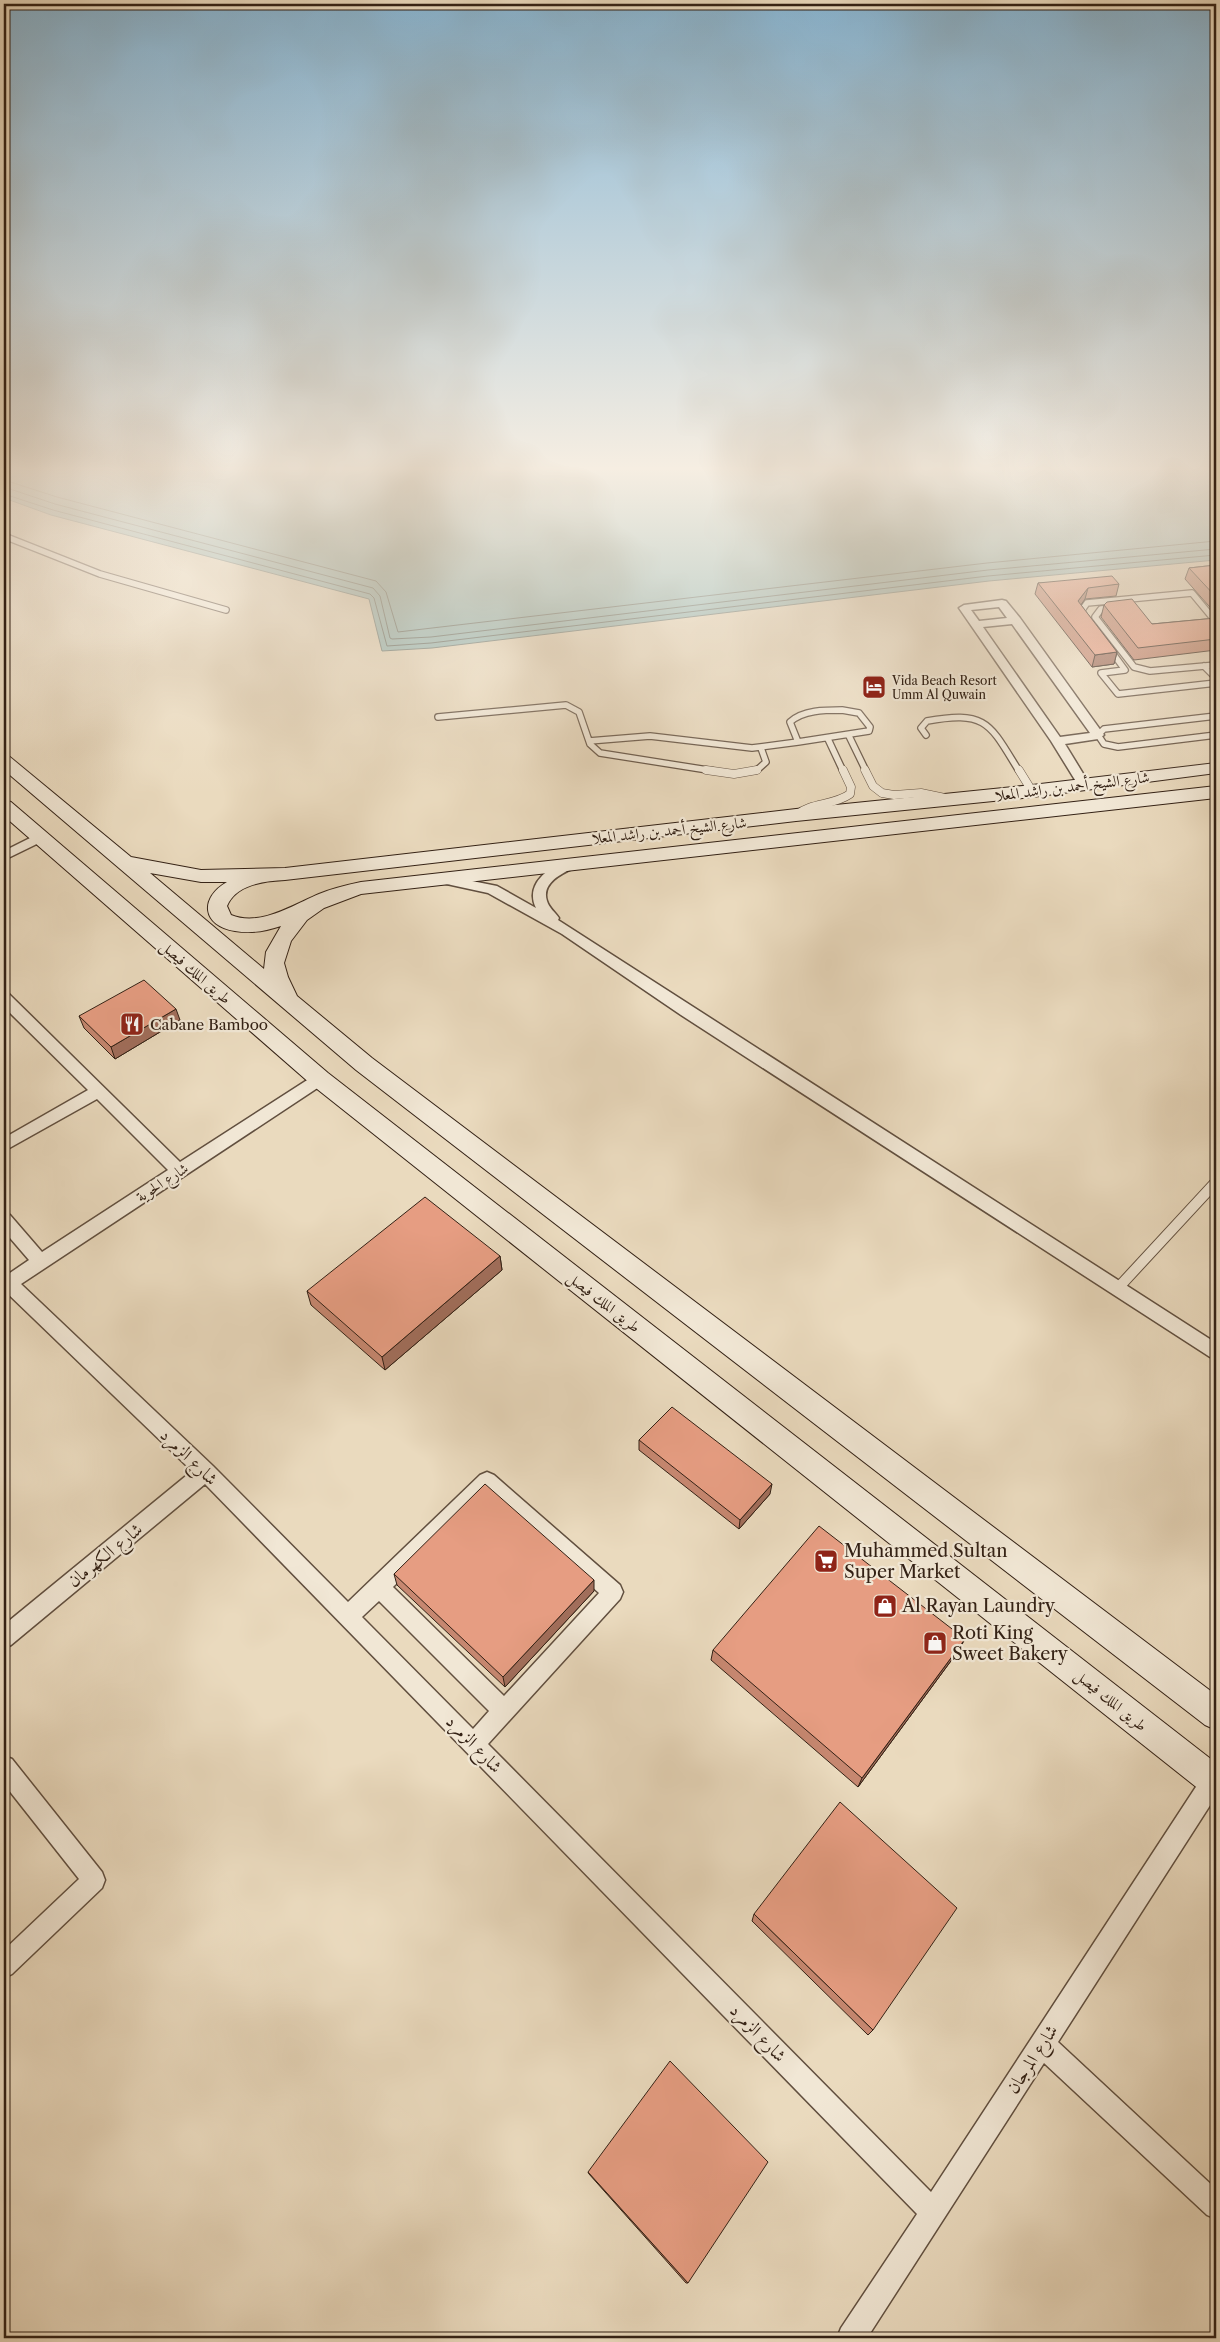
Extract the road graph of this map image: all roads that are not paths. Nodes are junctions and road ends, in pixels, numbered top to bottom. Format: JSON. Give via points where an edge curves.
{"nodes":[{"id":1,"x":105,"y":575,"type":"edge"},
{"id":2,"x":1132,"y":606,"type":"edge"},
{"id":3,"x":226,"y":610,"type":"dead end"},
{"id":4,"x":1016,"y":620,"type":"junction"},
{"id":5,"x":1086,"y":620,"type":"edge"},
{"id":6,"x":1216,"y":624,"type":"edge"},
{"id":7,"x":976,"y":625,"type":"junction"},
{"id":8,"x":1207,"y":626,"type":"edge"},
{"id":9,"x":1103,"y":641,"type":"edge"},
{"id":10,"x":1216,"y":665,"type":"edge"},
{"id":11,"x":1204,"y":666,"type":"junction"},
{"id":12,"x":1216,"y":678,"type":"edge"},
{"id":13,"x":1216,"y":683,"type":"edge"},
{"id":14,"x":1216,"y":716,"type":"edge"},
{"id":15,"x":438,"y":717,"type":"dead end"},
{"id":16,"x":926,"y":735,"type":"dead end"},
{"id":17,"x":1098,"y":735,"type":"junction"},
{"id":18,"x":1216,"y":735,"type":"edge"},
{"id":19,"x":849,"y":736,"type":"junction"},
{"id":20,"x":828,"y":739,"type":"junction"},
{"id":21,"x":589,"y":741,"type":"junction"},
{"id":22,"x":1057,"y":741,"type":"junction"},
{"id":23,"x":798,"y":743,"type":"junction"},
{"id":24,"x":761,"y":748,"type":"junction"},
{"id":25,"x":4,"y":761,"type":"edge"},
{"id":26,"x":1216,"y":768,"type":"edge"},
{"id":27,"x":1084,"y":785,"type":"junction"},
{"id":28,"x":1032,"y":791,"type":"junction"},
{"id":29,"x":1216,"y":793,"type":"edge"},
{"id":30,"x":953,"y":800,"type":"junction"},
{"id":31,"x":4,"y":806,"type":"edge"},
{"id":32,"x":796,"y":815,"type":"junction"},
{"id":33,"x":40,"y":837,"type":"junction"},
{"id":34,"x":4,"y":856,"type":"edge"},
{"id":35,"x":123,"y":862,"type":"junction"},
{"id":36,"x":572,"y":864,"type":"junction"},
{"id":37,"x":285,"y":874,"type":"junction"},
{"id":38,"x":440,"y":878,"type":"junction"},
{"id":39,"x":308,"y":907,"type":"junction"},
{"id":40,"x":567,"y":931,"type":"junction"},
{"id":41,"x":4,"y":998,"type":"edge"},
{"id":42,"x":290,"y":1002,"type":"junction"},
{"id":43,"x":320,"y":1079,"type":"junction"},
{"id":44,"x":97,"y":1092,"type":"junction"},
{"id":45,"x":4,"y":1145,"type":"edge"},
{"id":46,"x":178,"y":1171,"type":"junction"},
{"id":47,"x":1216,"y":1182,"type":"edge"},
{"id":48,"x":4,"y":1220,"type":"edge"},
{"id":49,"x":41,"y":1262,"type":"junction"},
{"id":50,"x":6,"y":1284,"type":"edge"},
{"id":51,"x":1118,"y":1288,"type":"junction"},
{"id":52,"x":1216,"y":1352,"type":"edge"},
{"id":53,"x":206,"y":1472,"type":"junction"},
{"id":54,"x":379,"y":1587,"type":"junction"},
{"id":55,"x":348,"y":1616,"type":"junction"},
{"id":56,"x":4,"y":1638,"type":"edge"},
{"id":57,"x":504,"y":1711,"type":"junction"},
{"id":58,"x":1216,"y":1714,"type":"edge"},
{"id":59,"x":474,"y":1744,"type":"junction"},
{"id":60,"x":4,"y":1766,"type":"edge"},
{"id":61,"x":1214,"y":1782,"type":"edge"},
{"id":62,"x":4,"y":1966,"type":"edge"},
{"id":63,"x":1042,"y":2044,"type":"junction"},
{"id":64,"x":1216,"y":2206,"type":"edge"},
{"id":65,"x":933,"y":2212,"type":"junction"},
{"id":66,"x":852,"y":2338,"type":"edge"}],
"edges":[{"from":1,"to":3,"type":"lane"},
{"from":2,"to":11,"type":"lane","via":[[1101,609],[1095,618],[1134,667],[1150,671]]},
{"from":4,"to":7,"type":"street"},
{"from":4,"to":7,"type":"street","via":[[1002,603],[964,608]]},
{"from":4,"to":17,"type":"street"},
{"from":5,"to":6,"type":"lane","via":[[1080,613],[1087,602],[1192,593]]},
{"from":6,"to":8,"type":"lane"},
{"from":7,"to":22,"type":"street"},
{"from":9,"to":13,"type":"lane","via":[[1125,670],[1101,673],[1118,694]]},
{"from":10,"to":11,"type":"lane"},
{"from":11,"to":12,"type":"lane"},
{"from":14,"to":17,"type":"lane","via":[[1104,729]]},
{"from":15,"to":21,"type":"lane","via":[[566,705],[579,712]]},
{"from":16,"to":28,"type":"lane","via":[[922,728],[927,721],[965,717],[984,721],[993,728]]},
{"from":17,"to":18,"type":"lane","via":[[1104,744],[1118,747]]},
{"from":17,"to":22,"type":"street"},
{"from":19,"to":20,"type":"lane"},
{"from":19,"to":23,"type":"lane","via":[[866,733],[870,729],[859,713],[845,710],[801,715],[790,722]]},
{"from":19,"to":30,"type":"lane","via":[[879,792],[890,795],[927,794]]},
{"from":20,"to":23,"type":"lane"},
{"from":20,"to":32,"type":"lane","via":[[851,787],[850,794],[806,807]]},
{"from":21,"to":24,"type":"lane","via":[[650,736]]},
{"from":21,"to":24,"type":"lane","via":[[596,750],[611,756],[734,774],[757,770],[764,765],[766,758]]},
{"from":22,"to":27,"type":"street"},
{"from":23,"to":24,"type":"lane"},
{"from":25,"to":35,"type":"main road"},
{"from":26,"to":27,"type":"main road","name":"شارع الشيخ أحمد بن راشد المعلا"},
{"from":27,"to":28,"type":"main road","name":"شارع الشيخ أحمد بن راشد المعلا"},
{"from":28,"to":30,"type":"main road","name":"شارع الشيخ أحمد بن راشد المعلا"},
{"from":29,"to":36,"type":"main road","name":"شارع الشيخ أحمد بن راشد المعلا"},
{"from":30,"to":32,"type":"main road","name":"شارع الشيخ أحمد بن راشد المعلا"},
{"from":31,"to":33,"type":"main road","name":"طريق الملك فيصل"},
{"from":32,"to":37,"type":"main road","name":"شارع الشيخ أحمد بن راشد المعلا"},
{"from":33,"to":34,"type":"street"},
{"from":33,"to":43,"type":"main road","name":"طريق الملك فيصل"},
{"from":35,"to":37,"type":"main road","name":"شارع الشيخ أحمد بن راشد المعلا","via":[[201,876]]},
{"from":35,"to":42,"type":"main road"},
{"from":36,"to":38,"type":"main road","name":"شارع الشيخ أحمد بن راشد المعلا"},
{"from":36,"to":40,"type":"street","via":[[554,871],[539,890],[539,901],[545,912]]},
{"from":37,"to":39,"type":"main road","via":[[250,880],[231,888],[216,904],[220,918],[228,923],[253,926]]},
{"from":38,"to":39,"type":"main road","name":"شارع الشيخ أحمد بن راشد المعلا","via":[[361,888]]},
{"from":38,"to":40,"type":"street","via":[[492,890]]},
{"from":39,"to":42,"type":"main road","name":"شارع الشيخ أحمد بن راشد المعلا","via":[[292,922],[279,944],[274,961],[276,975]]},
{"from":40,"to":51,"type":"street"},
{"from":41,"to":44,"type":"street"},
{"from":42,"to":58,"type":"main road","via":[[372,1070]]},
{"from":43,"to":46,"type":"street","name":"شارع الحوية"},
{"from":43,"to":61,"type":"main road","name":"طريق الملك فيصل"},
{"from":44,"to":45,"type":"street"},
{"from":44,"to":46,"type":"street"},
{"from":46,"to":49,"type":"street","name":"شارع الحوية"},
{"from":47,"to":51,"type":"lane"},
{"from":48,"to":49,"type":"street"},
{"from":49,"to":50,"type":"street","name":"شارع الحوية"},
{"from":50,"to":53,"type":"street","name":"شارع الزمرد"},
{"from":51,"to":52,"type":"street"},
{"from":53,"to":55,"type":"street","name":"شارع الزمرد"},
{"from":53,"to":56,"type":"street","name":"شارع الكهرمان"},
{"from":54,"to":55,"type":"street"},
{"from":54,"to":57,"type":"street"},
{"from":54,"to":57,"type":"street","via":[[487,1481],[613,1592]]},
{"from":55,"to":59,"type":"street","name":"شارع الزمرد"},
{"from":57,"to":59,"type":"street"},
{"from":59,"to":65,"type":"street","name":"شارع الزمرد"},
{"from":60,"to":62,"type":"street","via":[[94,1880]]},
{"from":61,"to":63,"type":"street","name":"شارع المرجان"},
{"from":63,"to":64,"type":"street"},
{"from":63,"to":65,"type":"street","name":"شارع المرجان"},
{"from":65,"to":66,"type":"street","name":"شارع المرجان"}]}
